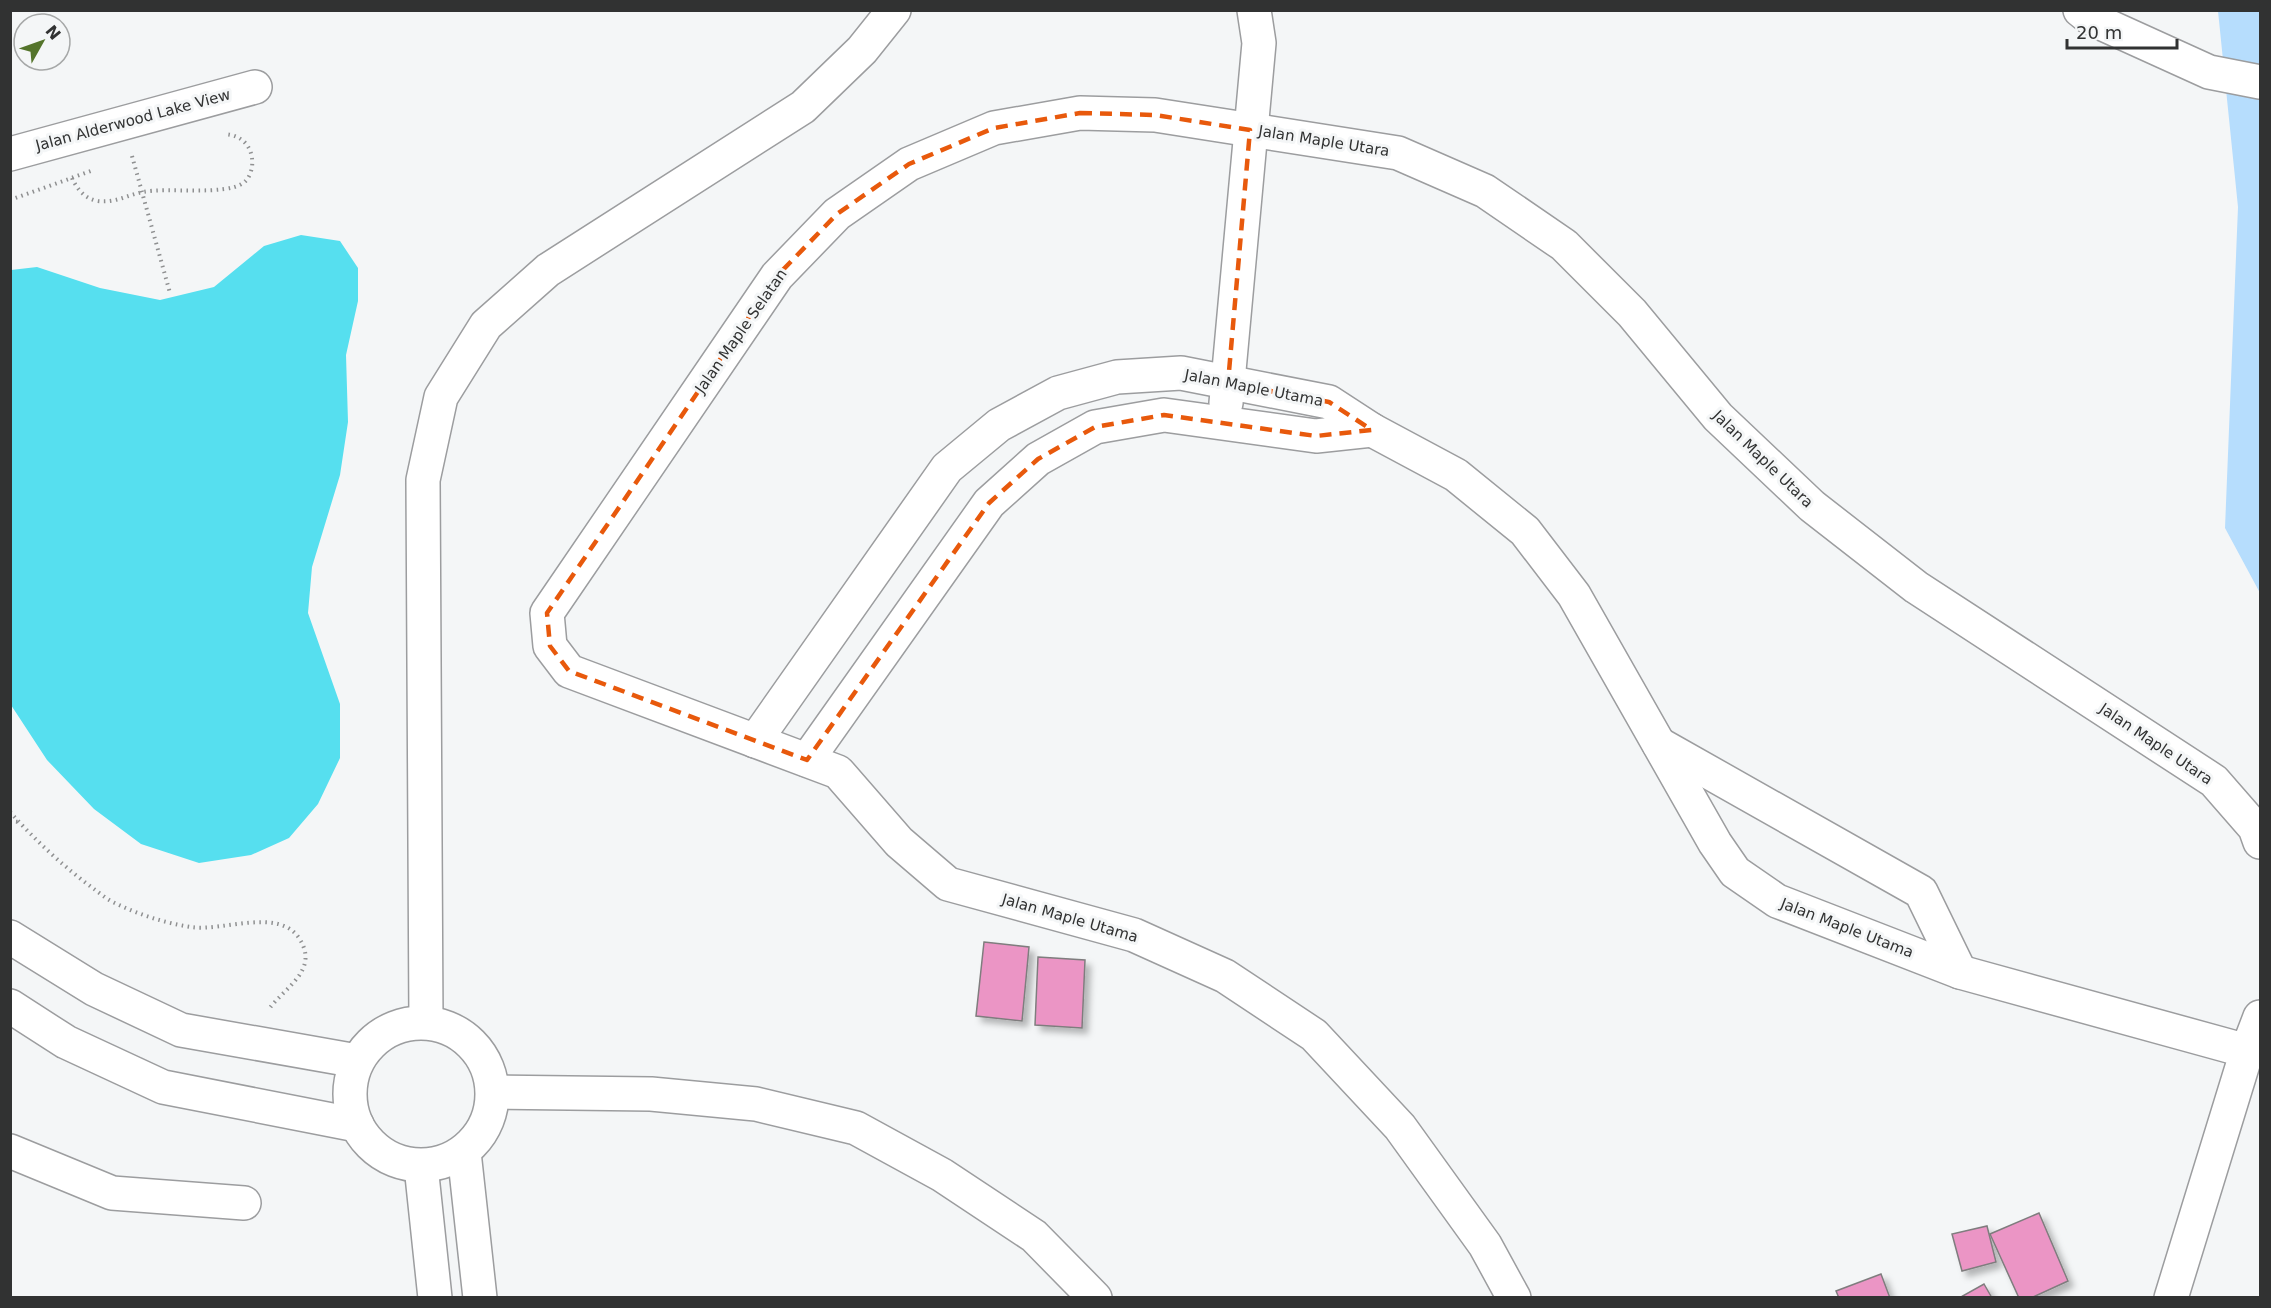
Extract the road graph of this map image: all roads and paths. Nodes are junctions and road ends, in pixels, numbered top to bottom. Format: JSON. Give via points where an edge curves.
{"nodes":[{"id":1,"x":894,"y":10,"type":"edge"},
{"id":2,"x":1254,"y":10,"type":"edge"},
{"id":3,"x":2080,"y":10,"type":"edge"},
{"id":4,"x":2260,"y":82,"type":"edge"},
{"id":5,"x":255,"y":87,"type":"dead end"},
{"id":6,"x":123,"y":123,"type":"junction"},
{"id":7,"x":1250,"y":130,"type":"junction"},
{"id":8,"x":221,"y":134,"type":"dead end"},
{"id":9,"x":10,"y":154,"type":"edge"},
{"id":10,"x":142,"y":154,"type":"dead end"},
{"id":11,"x":133,"y":157,"type":"junction"},
{"id":12,"x":122,"y":161,"type":"dead end"},
{"id":13,"x":92,"y":171,"type":"dead end"},
{"id":14,"x":72,"y":178,"type":"junction"},
{"id":15,"x":142,"y":192,"type":"junction"},
{"id":16,"x":10,"y":200,"type":"edge"},
{"id":17,"x":170,"y":293,"type":"dead end"},
{"id":18,"x":1228,"y":383,"type":"junction"},
{"id":19,"x":1224,"y":424,"type":"junction"},
{"id":20,"x":1372,"y":430,"type":"junction"},
{"id":21,"x":550,"y":646,"type":"joint"},
{"id":22,"x":755,"y":741,"type":"junction"},
{"id":23,"x":1659,"y":744,"type":"junction"},
{"id":24,"x":807,"y":760,"type":"junction"},
{"id":25,"x":10,"y":812,"type":"edge"},
{"id":26,"x":10,"y":821,"type":"edge"},
{"id":27,"x":20,"y":823,"type":"junction"},
{"id":28,"x":2260,"y":842,"type":"edge"},
{"id":29,"x":10,"y":937,"type":"edge"},
{"id":30,"x":1960,"y":972,"type":"junction"},
{"id":31,"x":10,"y":1006,"type":"edge"},
{"id":32,"x":2260,"y":1017,"type":"edge"},
{"id":33,"x":426,"y":1022,"type":"junction"},
{"id":34,"x":258,"y":1044,"type":"junction"},
{"id":35,"x":2247,"y":1051,"type":"junction"},
{"id":36,"x":357,"y":1061,"type":"junction"},
{"id":37,"x":493,"y":1092,"type":"junction"},
{"id":38,"x":357,"y":1125,"type":"junction"},
{"id":39,"x":10,"y":1151,"type":"edge"},
{"id":40,"x":464,"y":1152,"type":"junction"},
{"id":41,"x":421,"y":1166,"type":"junction"},
{"id":42,"x":244,"y":1203,"type":"dead end"},
{"id":43,"x":435,"y":1298,"type":"edge"},
{"id":44,"x":480,"y":1298,"type":"edge"},
{"id":45,"x":1095,"y":1298,"type":"edge"},
{"id":46,"x":1514,"y":1298,"type":"edge"},
{"id":47,"x":2171,"y":1298,"type":"edge"}],
"edges":[{"from":1,"to":33,"type":"street","via":[[862,50],[803,107],[548,270],[486,325],[441,397],[423,480]]},
{"from":2,"to":7,"type":"street","via":[[1259,43]]},
{"from":3,"to":4,"type":"street","via":[[2209,72]]},
{"from":5,"to":6,"type":"street","name":"Jalan Alderwood Lake View"},
{"from":6,"to":9,"type":"street","name":"Jalan Alderwood Lake View"},
{"from":6,"to":11,"type":"path"},
{"from":7,"to":18,"type":"street"},
{"from":7,"to":21,"type":"street","name":"Jalan Maple Selatan","via":[[1155,115],[1080,113],[994,128],[909,164],[837,214],[777,276],[547,612]]},
{"from":7,"to":28,"type":"street","name":"Jalan Maple Utara","via":[[1398,153],[1485,191],[1564,245],[1632,313],[1718,417],[1812,506],[1916,587],[2214,781],[2255,828]]},
{"from":8,"to":15,"type":"path","via":[[247,143],[253,156],[251,173],[244,183],[229,188]]},
{"from":10,"to":11,"type":"path"},
{"from":11,"to":12,"type":"path"},
{"from":11,"to":15,"type":"path"},
{"from":13,"to":14,"type":"path"},
{"from":14,"to":15,"type":"path","via":[[77,190],[96,201],[118,201]]},
{"from":14,"to":16,"type":"path"},
{"from":15,"to":17,"type":"path"},
{"from":18,"to":19,"type":"street"},
{"from":18,"to":20,"type":"street","name":"Jalan Maple Utama","via":[[1329,402]]},
{"from":18,"to":22,"type":"street","name":"Jalan Maple Utama","via":[[1180,374],[1117,377],[1058,393],[999,425],[947,468]]},
{"from":19,"to":20,"type":"street","via":[[1316,436]]},
{"from":19,"to":24,"type":"street","via":[[1164,415],[1095,427],[1038,459],[989,503]]},
{"from":20,"to":23,"type":"street","name":"Jalan Maple Utama","via":[[1456,475],[1525,531],[1574,595]]},
{"from":21,"to":22,"type":"street","name":"Jalan Maple Utama","via":[[568,671]]},
{"from":22,"to":24,"type":"street","name":"Jalan Maple Utama"},
{"from":23,"to":30,"type":"street","via":[[1921,892]]},
{"from":23,"to":30,"type":"street","name":"Jalan Maple Utama","via":[[1735,872],[1777,902]]},
{"from":24,"to":46,"type":"street","name":"Jalan Maple Utama","via":[[838,772],[899,842],[948,884],[1134,935],[1225,976],[1314,1035],[1400,1127],[1485,1245]]},
{"from":25,"to":27,"type":"path"},
{"from":26,"to":27,"type":"path"},
{"from":27,"to":34,"type":"path","via":[[71,872],[114,904],[157,920],[194,927],[282,923],[298,937],[305,957],[302,975],[266,1014]]},
{"from":29,"to":34,"type":"street","via":[[94,989],[181,1030]]},
{"from":30,"to":35,"type":"street","name":"Jalan Maple Utama"},
{"from":31,"to":38,"type":"street","via":[[66,1042],[163,1087]]},
{"from":32,"to":35,"type":"street"},
{"from":33,"to":36,"type":"street","via":[[385,1031]]},
{"from":33,"to":37,"type":"street","via":[[451,1029],[473,1044],[487,1066]]},
{"from":34,"to":36,"type":"street"},
{"from":35,"to":47,"type":"street"},
{"from":36,"to":38,"type":"street","via":[[350,1082],[350,1103]]},
{"from":37,"to":40,"type":"street","via":[[490,1115],[480,1135]]},
{"from":37,"to":45,"type":"street","via":[[651,1094],[756,1104],[856,1128],[942,1175],[1034,1236]]},
{"from":38,"to":41,"type":"street","via":[[382,1154]]},
{"from":39,"to":42,"type":"street","via":[[112,1193]]},
{"from":40,"to":41,"type":"street","via":[[443,1162]]},
{"from":40,"to":44,"type":"street"},
{"from":41,"to":43,"type":"street"}]}
